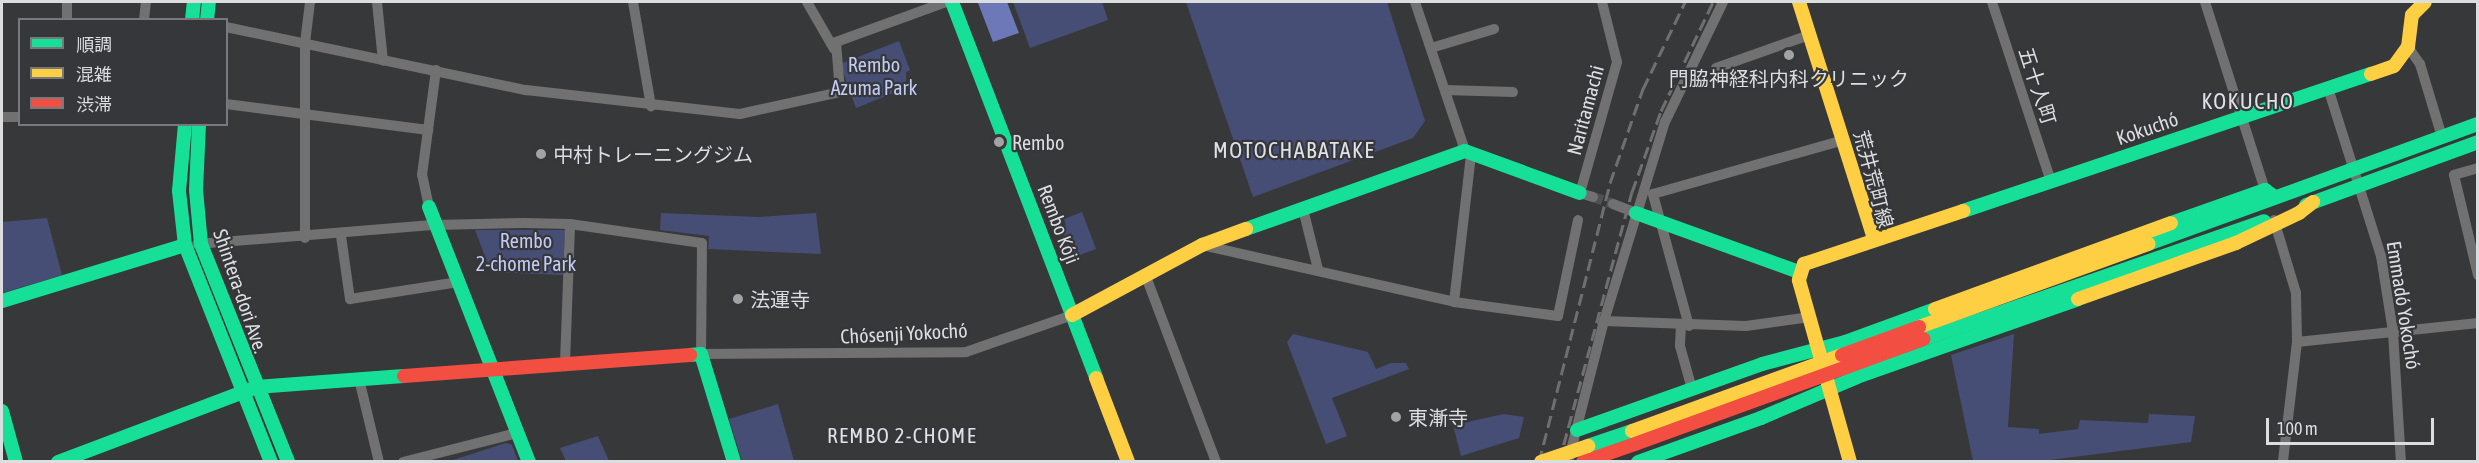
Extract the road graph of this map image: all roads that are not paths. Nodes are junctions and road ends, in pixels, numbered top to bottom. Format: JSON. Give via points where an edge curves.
{"nodes":[{"id":1,"x":67,"y":2,"type":"edge"},
{"id":2,"x":146,"y":2,"type":"edge"},
{"id":3,"x":194,"y":2,"type":"edge"},
{"id":4,"x":208,"y":2,"type":"edge"},
{"id":5,"x":310,"y":2,"type":"edge"},
{"id":6,"x":377,"y":2,"type":"edge"},
{"id":7,"x":633,"y":2,"type":"edge"},
{"id":8,"x":807,"y":2,"type":"edge"},
{"id":9,"x":946,"y":2,"type":"edge"},
{"id":10,"x":952,"y":2,"type":"edge"},
{"id":11,"x":1415,"y":2,"type":"edge"},
{"id":12,"x":1602,"y":2,"type":"edge"},
{"id":13,"x":1723,"y":2,"type":"edge"},
{"id":14,"x":1799,"y":2,"type":"edge"},
{"id":15,"x":1992,"y":2,"type":"edge"},
{"id":16,"x":2205,"y":2,"type":"edge"},
{"id":17,"x":2425,"y":2,"type":"edge"},
{"id":18,"x":66,"y":18,"type":"edge"},
{"id":19,"x":144,"y":18,"type":"edge"},
{"id":20,"x":192,"y":18,"type":"edge"},
{"id":21,"x":207,"y":18,"type":"edge"},
{"id":22,"x":228,"y":27,"type":"edge"},
{"id":23,"x":1494,"y":29,"type":"dead end"},
{"id":24,"x":1809,"y":35,"type":"junction"},
{"id":25,"x":305,"y":43,"type":"junction"},
{"id":26,"x":2408,"y":47,"type":"junction"},
{"id":27,"x":1431,"y":48,"type":"junction"},
{"id":28,"x":834,"y":49,"type":"junction"},
{"id":29,"x":383,"y":61,"type":"junction"},
{"id":30,"x":1716,"y":68,"type":"dead end"},
{"id":31,"x":436,"y":70,"type":"junction"},
{"id":32,"x":2328,"y":88,"type":"junction"},
{"id":33,"x":1445,"y":90,"type":"junction"},
{"id":34,"x":1513,"y":92,"type":"dead end"},
{"id":35,"x":228,"y":104,"type":"edge"},
{"id":36,"x":651,"y":106,"type":"junction"},
{"id":37,"x":306,"y":115,"type":"junction"},
{"id":38,"x":2,"y":117,"type":"edge"},
{"id":39,"x":18,"y":117,"type":"edge"},
{"id":40,"x":2242,"y":117,"type":"junction"},
{"id":41,"x":2478,"y":124,"type":"edge"},
{"id":42,"x":185,"y":126,"type":"edge"},
{"id":43,"x":199,"y":126,"type":"edge"},
{"id":44,"x":428,"y":130,"type":"junction"},
{"id":45,"x":2442,"y":137,"type":"junction"},
{"id":46,"x":1844,"y":140,"type":"junction"},
{"id":47,"x":2478,"y":142,"type":"edge"},
{"id":48,"x":1468,"y":153,"type":"junction"},
{"id":49,"x":2478,"y":168,"type":"edge"},
{"id":50,"x":2354,"y":169,"type":"junction"},
{"id":51,"x":2051,"y":181,"type":"junction"},
{"id":52,"x":2359,"y":185,"type":"junction"},
{"id":53,"x":2270,"y":194,"type":"junction"},
{"id":54,"x":1587,"y":195,"type":"joint"},
{"id":55,"x":1613,"y":204,"type":"tunnel mouth"},
{"id":56,"x":429,"y":207,"type":"joint"},
{"id":57,"x":1303,"y":209,"type":"junction"},
{"id":58,"x":1636,"y":213,"type":"junction"},
{"id":59,"x":1578,"y":220,"type":"dead end"},
{"id":60,"x":2274,"y":221,"type":"junction"},
{"id":61,"x":1661,"y":223,"type":"junction"},
{"id":62,"x":570,"y":224,"type":"junction"},
{"id":63,"x":435,"y":225,"type":"junction"},
{"id":64,"x":341,"y":236,"type":"junction"},
{"id":65,"x":305,"y":238,"type":"junction"},
{"id":66,"x":1874,"y":239,"type":"junction"},
{"id":67,"x":201,"y":244,"type":"junction"},
{"id":68,"x":185,"y":245,"type":"junction"},
{"id":69,"x":1202,"y":245,"type":"junction"},
{"id":70,"x":1318,"y":269,"type":"junction"},
{"id":71,"x":1799,"y":272,"type":"junction"},
{"id":72,"x":1145,"y":274,"type":"junction"},
{"id":73,"x":2478,"y":275,"type":"edge"},
{"id":74,"x":459,"y":282,"type":"junction"},
{"id":75,"x":2,"y":301,"type":"edge"},
{"id":76,"x":1454,"y":302,"type":"junction"},
{"id":77,"x":1072,"y":315,"type":"junction"},
{"id":78,"x":1810,"y":317,"type":"junction"},
{"id":79,"x":1604,"y":321,"type":"junction"},
{"id":80,"x":2478,"y":323,"type":"edge"},
{"id":81,"x":1685,"y":325,"type":"junction"},
{"id":82,"x":2393,"y":332,"type":"junction"},
{"id":83,"x":1922,"y":333,"type":"junction"},
{"id":84,"x":1845,"y":342,"type":"junction"},
{"id":85,"x":2297,"y":342,"type":"junction"},
{"id":86,"x":1818,"y":348,"type":"junction"},
{"id":87,"x":701,"y":354,"type":"junction"},
{"id":88,"x":565,"y":363,"type":"junction"},
{"id":89,"x":492,"y":368,"type":"junction"},
{"id":90,"x":1857,"y":377,"type":"junction"},
{"id":91,"x":359,"y":379,"type":"junction"},
{"id":92,"x":256,"y":387,"type":"junction"},
{"id":93,"x":1692,"y":389,"type":"junction"},
{"id":94,"x":1830,"y":390,"type":"junction"},
{"id":95,"x":242,"y":392,"type":"junction"},
{"id":96,"x":2,"y":411,"type":"edge"},
{"id":97,"x":1577,"y":430,"type":"junction"},
{"id":98,"x":518,"y":433,"type":"junction"},
{"id":99,"x":1587,"y":455,"type":"edge"},
{"id":100,"x":16,"y":462,"type":"edge"},
{"id":101,"x":58,"y":462,"type":"edge"},
{"id":102,"x":271,"y":462,"type":"edge"},
{"id":103,"x":288,"y":462,"type":"edge"},
{"id":104,"x":379,"y":462,"type":"edge"},
{"id":105,"x":403,"y":462,"type":"edge"},
{"id":106,"x":529,"y":462,"type":"edge"},
{"id":107,"x":734,"y":462,"type":"edge"},
{"id":108,"x":1128,"y":462,"type":"edge"},
{"id":109,"x":1216,"y":462,"type":"edge"},
{"id":110,"x":1541,"y":462,"type":"edge"},
{"id":111,"x":1568,"y":462,"type":"edge"},
{"id":112,"x":1638,"y":462,"type":"edge"},
{"id":113,"x":1850,"y":462,"type":"edge"},
{"id":114,"x":2283,"y":462,"type":"edge"},
{"id":115,"x":2401,"y":462,"type":"edge"}],
"edges":[{"from":1,"to":18,"type":"street"},
{"from":2,"to":19,"type":"street"},
{"from":3,"to":20,"type":"street"},
{"from":4,"to":21,"type":"street"},
{"from":5,"to":25,"type":"street"},
{"from":6,"to":29,"type":"street"},
{"from":7,"to":36,"type":"street"},
{"from":8,"to":28,"type":"street"},
{"from":9,"to":28,"type":"street","via":[[836,42]]},
{"from":10,"to":77,"type":"street","name":"Rembo Kóji"},
{"from":11,"to":27,"type":"street"},
{"from":12,"to":54,"type":"street","name":"Naritamachi","via":[[1617,62]]},
{"from":13,"to":58,"type":"street","via":[[1665,122]]},
{"from":14,"to":24,"type":"street","name":"荒井荒町線"},
{"from":15,"to":51,"type":"street","name":"五十人町"},
{"from":16,"to":40,"type":"street"},
{"from":17,"to":26,"type":"street","via":[[2412,15]]},
{"from":22,"to":25,"type":"street"},
{"from":23,"to":27,"type":"street"},
{"from":24,"to":30,"type":"street"},
{"from":24,"to":46,"type":"street","name":"荒井荒町線"},
{"from":25,"to":29,"type":"street"},
{"from":25,"to":37,"type":"street"},
{"from":26,"to":32,"type":"street","name":"Kokuchó","via":[[2394,66]]},
{"from":26,"to":45,"type":"street","via":[[2420,64]]},
{"from":27,"to":33,"type":"street"},
{"from":28,"to":36,"type":"street","via":[[840,92],[740,114]]},
{"from":29,"to":31,"type":"street"},
{"from":31,"to":36,"type":"street","via":[[526,90]]},
{"from":31,"to":44,"type":"street"},
{"from":32,"to":40,"type":"street","name":"Kokuchó"},
{"from":32,"to":50,"type":"street","name":"Emmadó Yokochó"},
{"from":33,"to":34,"type":"street"},
{"from":33,"to":48,"type":"street"},
{"from":35,"to":37,"type":"street"},
{"from":37,"to":44,"type":"street"},
{"from":37,"to":65,"type":"street"},
{"from":38,"to":39,"type":"street"},
{"from":40,"to":51,"type":"street","name":"Kokuchó"},
{"from":40,"to":53,"type":"street"},
{"from":41,"to":45,"type":"street"},
{"from":42,"to":68,"type":"street","name":"Shintera-dori Ave.","via":[[179,191]]},
{"from":43,"to":67,"type":"street","name":"Shintera-dori Ave.","via":[[196,190]]},
{"from":44,"to":56,"type":"street","via":[[423,175]]},
{"from":45,"to":50,"type":"street"},
{"from":46,"to":61,"type":"street","via":[[1653,194]]},
{"from":46,"to":66,"type":"street","name":"荒井荒町線"},
{"from":47,"to":52,"type":"street"},
{"from":48,"to":54,"type":"street"},
{"from":48,"to":57,"type":"street"},
{"from":48,"to":76,"type":"street"},
{"from":49,"to":73,"type":"street","via":[[2454,175]]},
{"from":50,"to":52,"type":"street","name":"Emmadó Yokochó"},
{"from":50,"to":53,"type":"street"},
{"from":51,"to":66,"type":"street","name":"Kokuchó"},
{"from":52,"to":60,"type":"street"},
{"from":52,"to":82,"type":"street","name":"Emmadó Yokochó","via":[[2381,256]]},
{"from":53,"to":83,"type":"street"},
{"from":53,"to":84,"type":"street"},
{"from":55,"to":58,"type":"street"},
{"from":56,"to":63,"type":"street"},
{"from":57,"to":69,"type":"street"},
{"from":57,"to":70,"type":"street"},
{"from":58,"to":61,"type":"street"},
{"from":58,"to":79,"type":"street"},
{"from":59,"to":76,"type":"street","via":[[1558,316]]},
{"from":60,"to":83,"type":"street"},
{"from":60,"to":85,"type":"street","via":[[2296,293]]},
{"from":60,"to":90,"type":"street","via":[[2236,243]]},
{"from":61,"to":71,"type":"street"},
{"from":61,"to":81,"type":"street"},
{"from":62,"to":63,"type":"street"},
{"from":62,"to":87,"type":"street","via":[[702,243]]},
{"from":62,"to":88,"type":"street"},
{"from":63,"to":64,"type":"street"},
{"from":63,"to":74,"type":"street"},
{"from":64,"to":65,"type":"street"},
{"from":64,"to":74,"type":"street","via":[[350,299]]},
{"from":65,"to":67,"type":"street"},
{"from":66,"to":71,"type":"street","name":"荒井荒町線","via":[[1804,264]]},
{"from":67,"to":68,"type":"street"},
{"from":67,"to":92,"type":"street","name":"Shintera-dori Ave."},
{"from":68,"to":75,"type":"street"},
{"from":68,"to":95,"type":"street","name":"Shintera-dori Ave."},
{"from":69,"to":70,"type":"street"},
{"from":69,"to":72,"type":"street"},
{"from":70,"to":76,"type":"street"},
{"from":71,"to":78,"type":"street"},
{"from":72,"to":77,"type":"street"},
{"from":72,"to":109,"type":"street"},
{"from":74,"to":89,"type":"street"},
{"from":77,"to":87,"type":"street","name":"Chósenji Yokochó","via":[[966,352]]},
{"from":77,"to":108,"type":"street","name":"Rembo Kóji"},
{"from":78,"to":81,"type":"street","via":[[1746,326]]},
{"from":78,"to":86,"type":"street"},
{"from":79,"to":81,"type":"street"},
{"from":79,"to":97,"type":"street"},
{"from":80,"to":82,"type":"street"},
{"from":81,"to":93,"type":"street","via":[[1682,356]]},
{"from":82,"to":85,"type":"street"},
{"from":82,"to":115,"type":"street","name":"Emmadó Yokochó"},
{"from":83,"to":99,"type":"street","bridge":true},
{"from":84,"to":86,"type":"street"},
{"from":84,"to":90,"type":"street"},
{"from":85,"to":114,"type":"street"},
{"from":86,"to":93,"type":"street"},
{"from":86,"to":94,"type":"street"},
{"from":87,"to":88,"type":"street"},
{"from":87,"to":107,"type":"street"},
{"from":88,"to":89,"type":"street"},
{"from":89,"to":91,"type":"street"},
{"from":89,"to":98,"type":"street"},
{"from":90,"to":94,"type":"street"},
{"from":91,"to":92,"type":"street"},
{"from":91,"to":104,"type":"street"},
{"from":92,"to":95,"type":"street"},
{"from":92,"to":103,"type":"street","name":"Shintera-dori Ave."},
{"from":93,"to":97,"type":"street"},
{"from":94,"to":112,"type":"street"},
{"from":94,"to":113,"type":"street"},
{"from":95,"to":101,"type":"street"},
{"from":95,"to":102,"type":"street","name":"Shintera-dori Ave."},
{"from":96,"to":100,"type":"street"},
{"from":97,"to":111,"type":"street"},
{"from":98,"to":105,"type":"street"},
{"from":98,"to":106,"type":"street"},
{"from":99,"to":110,"type":"street","bridge":true}]}
